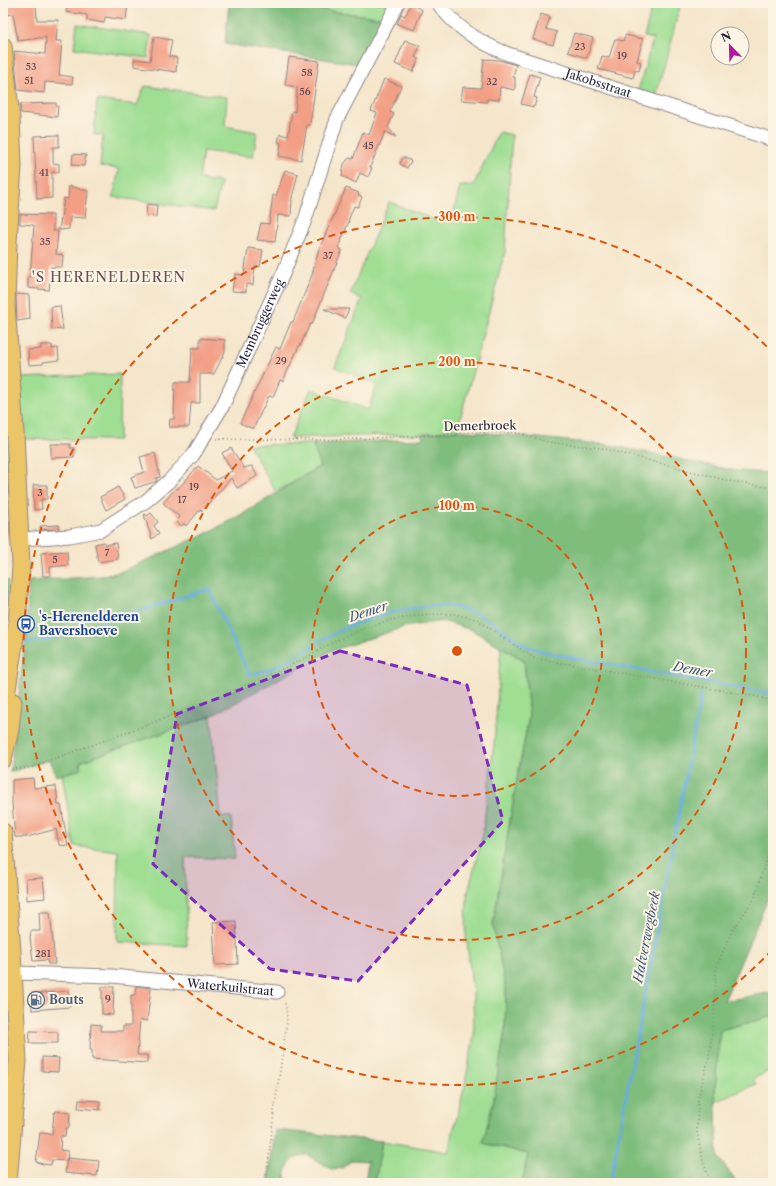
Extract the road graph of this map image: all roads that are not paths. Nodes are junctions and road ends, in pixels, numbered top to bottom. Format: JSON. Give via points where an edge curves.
{"nodes":[{"id":1,"x":398,"y":3,"type":"edge"},
{"id":2,"x":438,"y":3,"type":"edge"},
{"id":3,"x":3,"y":46,"type":"edge"},
{"id":4,"x":773,"y":140,"type":"edge"},
{"id":5,"x":5,"y":330,"type":"edge"},
{"id":6,"x":20,"y":539,"type":"junction"},
{"id":7,"x":14,"y":648,"type":"junction"},
{"id":8,"x":3,"y":715,"type":"edge"},
{"id":9,"x":6,"y":764,"type":"edge"},
{"id":10,"x":3,"y":832,"type":"edge"},
{"id":11,"x":8,"y":952,"type":"edge"},
{"id":12,"x":14,"y":973,"type":"junction"},
{"id":13,"x":277,"y":992,"type":"road end"},
{"id":14,"x":8,"y":1183,"type":"edge"}],
"edges":[{"from":1,"to":6,"type":"street","name":"Membruggerweg","via":[[337,119],[305,220],[286,267],[222,407],[193,455],[146,501],[101,530],[70,536]]},
{"from":2,"to":4,"type":"street","name":"Jakobsstraat","via":[[444,12],[472,36],[501,51]]},
{"from":3,"to":5,"type":"main road","via":[[13,166]]},
{"from":5,"to":6,"type":"main road","via":[[15,433]]},
{"from":6,"to":7,"type":"main road","via":[[20,595]]},
{"from":7,"to":8,"type":"main road"},
{"from":7,"to":9,"type":"main road","via":[[16,679]]},
{"from":10,"to":11,"type":"main road"},
{"from":11,"to":12,"type":"main road"},
{"from":12,"to":13,"type":"street","name":"Waterkuilstraat","via":[[112,976]]},
{"from":12,"to":14,"type":"main road","via":[[18,1061]]}]}
